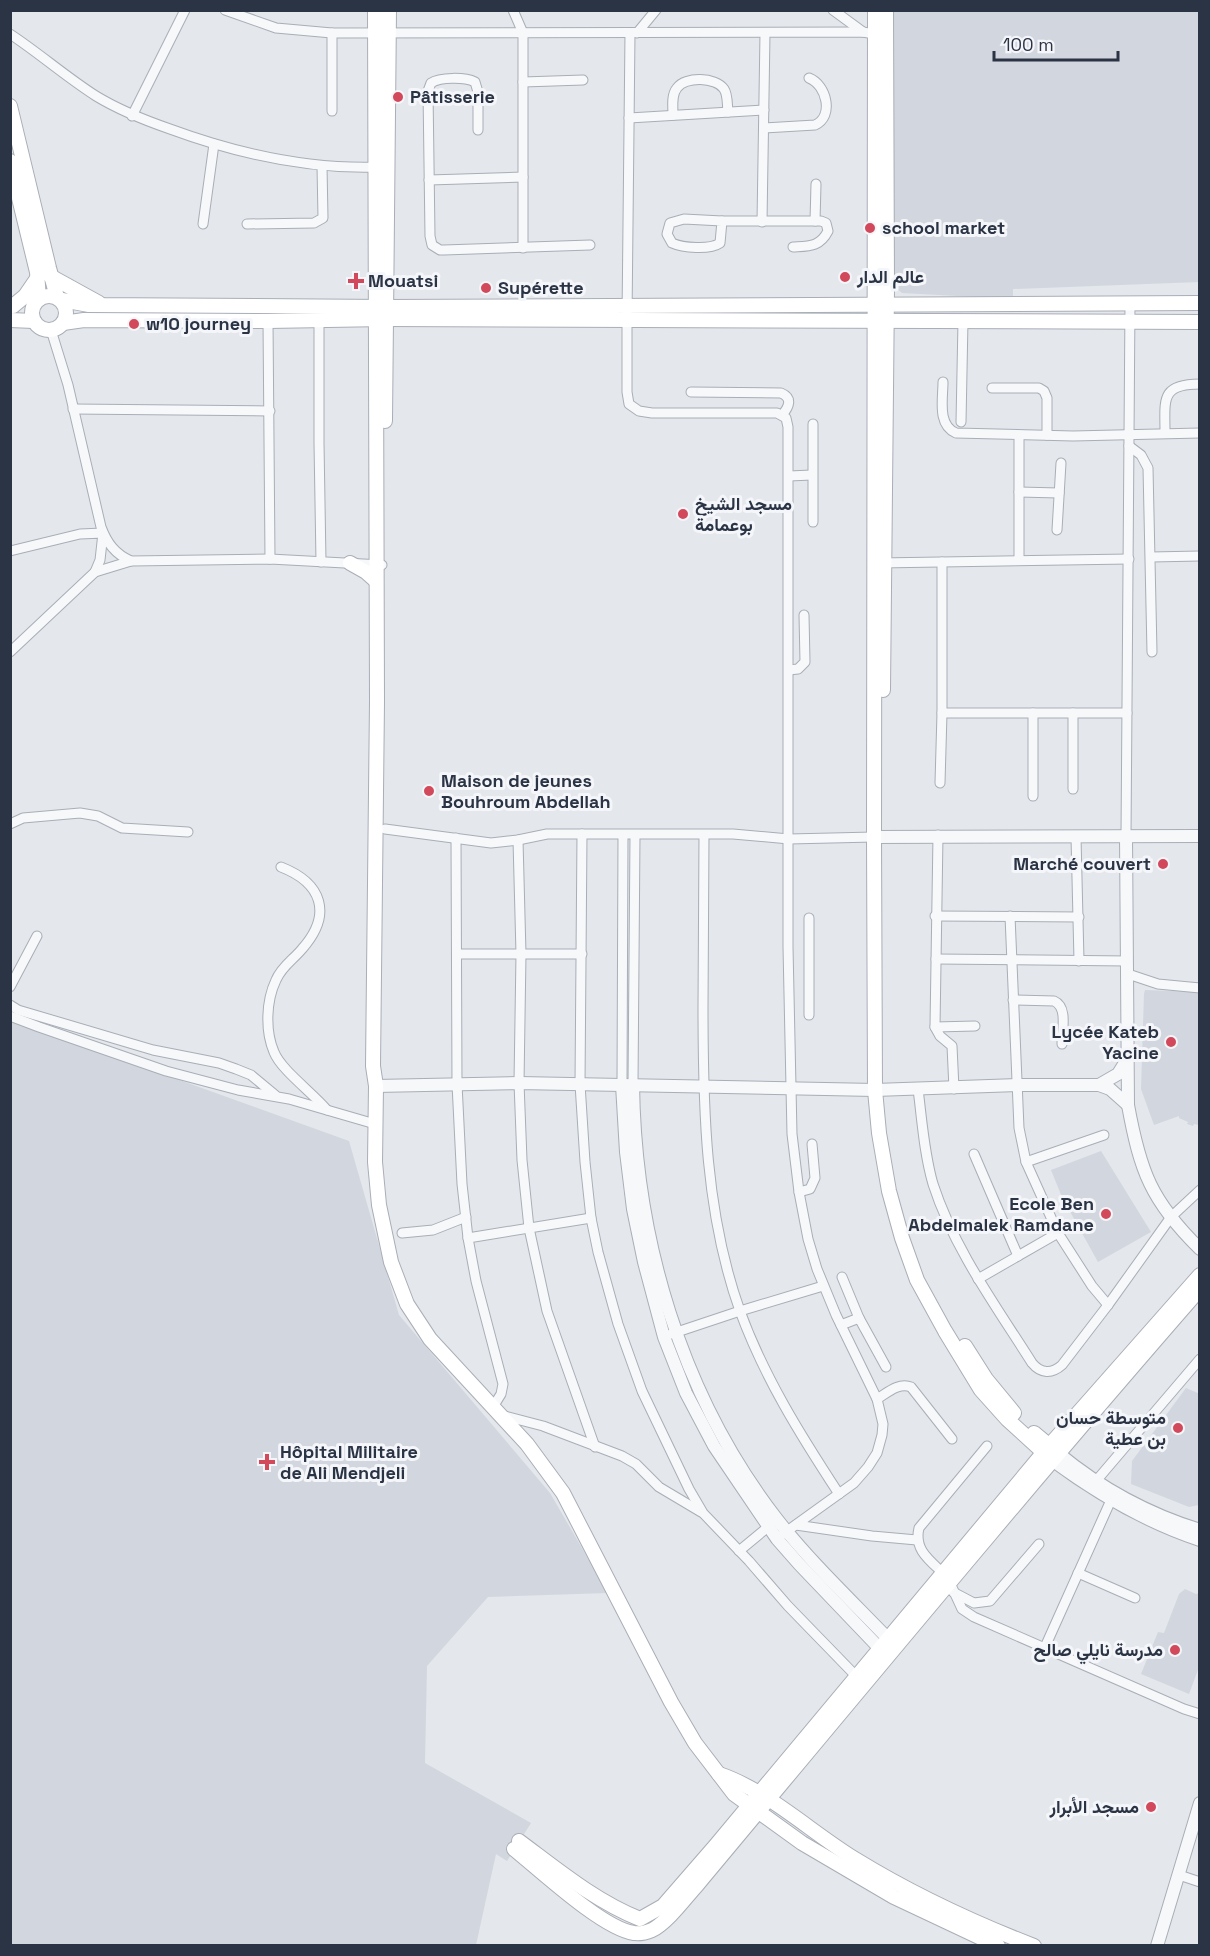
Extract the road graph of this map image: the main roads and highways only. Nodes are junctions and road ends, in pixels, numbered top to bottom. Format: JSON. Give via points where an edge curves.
{"nodes":[{"id":1,"x":375,"y":10,"type":"edge"},
{"id":2,"x":389,"y":10,"type":"edge"},
{"id":3,"x":875,"y":10,"type":"edge"},
{"id":4,"x":886,"y":10,"type":"edge"},
{"id":5,"x":382,"y":34,"type":"junction"},
{"id":6,"x":875,"y":34,"type":"junction"},
{"id":7,"x":10,"y":106,"type":"edge"},
{"id":8,"x":10,"y":161,"type":"edge"},
{"id":9,"x":44,"y":276,"type":"junction"},
{"id":10,"x":59,"y":299,"type":"junction"},
{"id":11,"x":36,"y":302,"type":"junction"},
{"id":12,"x":1200,"y":303,"type":"edge"},
{"id":13,"x":880,"y":304,"type":"junction"},
{"id":14,"x":104,"y":305,"type":"junction"},
{"id":15,"x":11,"y":311,"type":"edge"},
{"id":16,"x":627,"y":312,"type":"junction"},
{"id":17,"x":380,"y":313,"type":"junction"},
{"id":18,"x":34,"y":321,"type":"junction"},
{"id":19,"x":880,"y":321,"type":"junction"},
{"id":20,"x":1200,"y":322,"type":"edge"},
{"id":21,"x":57,"y":326,"type":"junction"},
{"id":22,"x":350,"y":563,"type":"road end"},
{"id":23,"x":379,"y":565,"type":"junction"},
{"id":24,"x":375,"y":580,"type":"junction"},
{"id":25,"x":376,"y":1086,"type":"junction"},
{"id":26,"x":1200,"y":1275,"type":"edge"},
{"id":27,"x":1200,"y":1289,"type":"edge"},
{"id":28,"x":1050,"y":1453,"type":"junction"},
{"id":29,"x":888,"y":1648,"type":"junction"},
{"id":30,"x":719,"y":1774,"type":"junction"},
{"id":31,"x":764,"y":1796,"type":"junction"},
{"id":32,"x":753,"y":1809,"type":"junction"},
{"id":33,"x":516,"y":1845,"type":"dead end"},
{"id":34,"x":998,"y":1946,"type":"edge"},
{"id":35,"x":1034,"y":1946,"type":"edge"}],
"edges":[{"from":1,"to":5,"type":"main road"},
{"from":2,"to":5,"type":"main road"},
{"from":3,"to":6,"type":"main road"},
{"from":4,"to":6,"type":"main road"},
{"from":5,"to":17,"type":"main road"},
{"from":6,"to":13,"type":"main road"},
{"from":7,"to":9,"type":"main road"},
{"from":8,"to":9,"type":"main road"},
{"from":9,"to":10,"type":"main road"},
{"from":9,"to":11,"type":"main road"},
{"from":9,"to":14,"type":"main road"},
{"from":9,"to":15,"type":"main road"},
{"from":10,"to":11,"type":"main road","via":[[48,295]]},
{"from":10,"to":14,"type":"main road"},
{"from":10,"to":21,"type":"main road","via":[[66,309]]},
{"from":11,"to":15,"type":"main road"},
{"from":11,"to":18,"type":"main road"},
{"from":12,"to":13,"type":"main road"},
{"from":13,"to":16,"type":"main road"},
{"from":13,"to":19,"type":"main road"},
{"from":14,"to":17,"type":"main road"},
{"from":15,"to":18,"type":"main road"},
{"from":16,"to":17,"type":"main road"},
{"from":16,"to":19,"type":"main road"},
{"from":17,"to":21,"type":"main road","via":[[320,320],[84,320]]},
{"from":17,"to":23,"type":"main road"},
{"from":18,"to":21,"type":"main road","via":[[42,328]]},
{"from":19,"to":20,"type":"main road"},
{"from":19,"to":28,"type":"main road","via":[[879,1090],[901,1208],[927,1280],[986,1378]]},
{"from":22,"to":24,"type":"main road"},
{"from":23,"to":24,"type":"main road"},
{"from":23,"to":25,"type":"main road","via":[[385,829],[381,1068]]},
{"from":24,"to":25,"type":"main road"},
{"from":25,"to":30,"type":"main road","via":[[379,1205],[401,1292],[430,1339],[540,1460],[568,1502],[677,1715]]},
{"from":26,"to":28,"type":"main road"},
{"from":27,"to":28,"type":"main road"},
{"from":28,"to":29,"type":"main road","via":[[949,1583]]},
{"from":29,"to":31,"type":"main road"},
{"from":29,"to":31,"type":"main road","via":[[856,1676]]},
{"from":30,"to":31,"type":"main road"},
{"from":30,"to":32,"type":"main road","via":[[727,1787]]},
{"from":31,"to":32,"type":"main road"},
{"from":31,"to":35,"type":"main road","via":[[846,1854],[901,1886]]},
{"from":32,"to":33,"type":"main road","via":[[663,1906],[640,1919],[610,1905]]},
{"from":32,"to":34,"type":"main road","via":[[875,1887]]}]}
